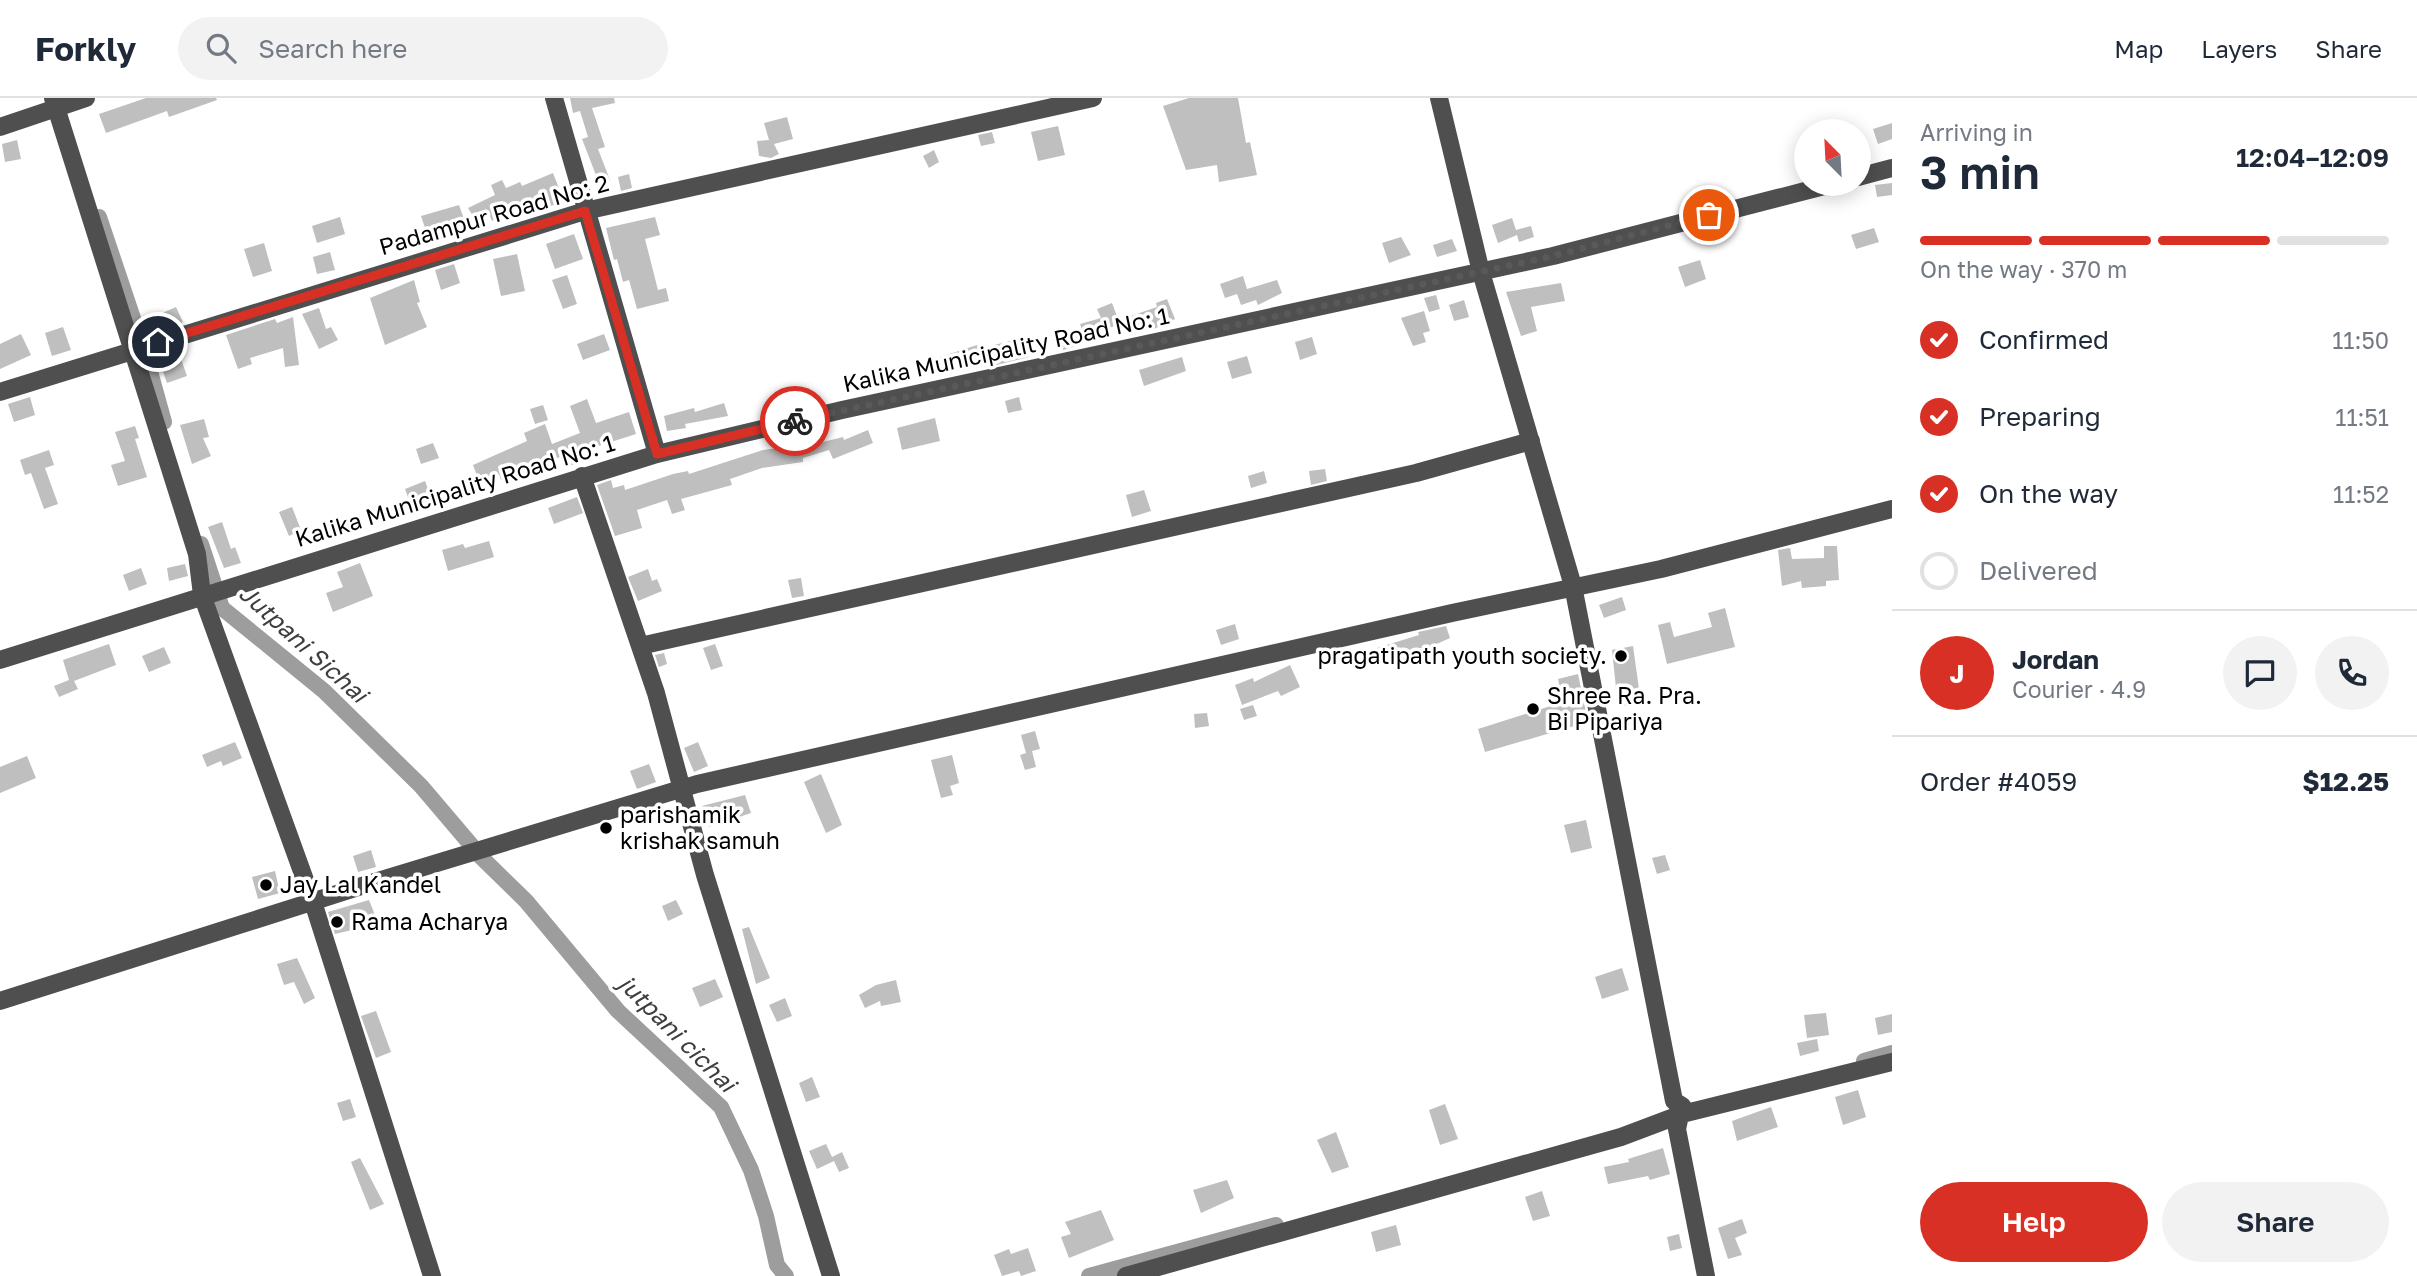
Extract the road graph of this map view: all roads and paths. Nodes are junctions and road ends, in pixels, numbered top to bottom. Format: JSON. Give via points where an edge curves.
{"nodes":[{"id":1,"x":86,"y":98,"type":"edge"},
{"id":2,"x":554,"y":98,"type":"edge"},
{"id":3,"x":1093,"y":98,"type":"edge"},
{"id":4,"x":1439,"y":98,"type":"edge"},
{"id":5,"x":55,"y":104,"type":"edge"},
{"id":6,"x":0,"y":127,"type":"edge"},
{"id":7,"x":1892,"y":168,"type":"edge"},
{"id":8,"x":1871,"y":174,"type":"edge"},
{"id":9,"x":1794,"y":194,"type":"edge"},
{"id":10,"x":585,"y":211,"type":"junction"},
{"id":11,"x":1481,"y":272,"type":"junction"},
{"id":12,"x":132,"y":351,"type":"junction"},
{"id":13,"x":0,"y":392,"type":"edge"},
{"id":14,"x":1531,"y":441,"type":"junction"},
{"id":15,"x":657,"y":454,"type":"junction"},
{"id":16,"x":582,"y":477,"type":"junction"},
{"id":17,"x":1892,"y":509,"type":"edge"},
{"id":18,"x":1573,"y":586,"type":"junction"},
{"id":19,"x":202,"y":595,"type":"junction"},
{"id":20,"x":640,"y":646,"type":"junction"},
{"id":21,"x":0,"y":660,"type":"edge"},
{"id":22,"x":683,"y":788,"type":"junction"},
{"id":23,"x":313,"y":902,"type":"junction"},
{"id":24,"x":0,"y":1001,"type":"edge"},
{"id":25,"x":1892,"y":1062,"type":"edge"},
{"id":26,"x":1682,"y":1111,"type":"junction"},
{"id":27,"x":432,"y":1276,"type":"edge"},
{"id":28,"x":831,"y":1276,"type":"edge"},
{"id":29,"x":1126,"y":1276,"type":"edge"},
{"id":30,"x":1706,"y":1276,"type":"edge"}],
"edges":[{"from":1,"to":5,"type":"street"},
{"from":2,"to":10,"type":"street"},
{"from":3,"to":10,"type":"street","name":"Padampur Road No: 2"},
{"from":4,"to":11,"type":"street"},
{"from":5,"to":6,"type":"street"},
{"from":5,"to":12,"type":"street"},
{"from":7,"to":8,"type":"street"},
{"from":9,"to":11,"type":"street","name":"Kalika Municipality Road No: 1"},
{"from":10,"to":12,"type":"street","name":"Padampur Road No: 2"},
{"from":10,"to":15,"type":"street"},
{"from":11,"to":14,"type":"street"},
{"from":11,"to":15,"type":"street","name":"Kalika Municipality Road No: 1"},
{"from":12,"to":13,"type":"street","name":"Padampur Road No: 2"},
{"from":12,"to":19,"type":"street","via":[[197,554]]},
{"from":14,"to":18,"type":"street"},
{"from":14,"to":20,"type":"street","via":[[1402,476]]},
{"from":15,"to":16,"type":"street","name":"Kalika Municipality Road No: 1"},
{"from":16,"to":19,"type":"street","name":"Kalika Municipality Road No: 1"},
{"from":16,"to":20,"type":"street"},
{"from":17,"to":18,"type":"street","via":[[1661,569]]},
{"from":18,"to":22,"type":"street"},
{"from":18,"to":26,"type":"street","via":[[1674,1101]]},
{"from":19,"to":21,"type":"street","name":"Kalika Municipality Road No: 1"},
{"from":19,"to":23,"type":"street"},
{"from":20,"to":22,"type":"street"},
{"from":22,"to":23,"type":"street"},
{"from":22,"to":28,"type":"street","via":[[705,875]]},
{"from":23,"to":24,"type":"street"},
{"from":23,"to":27,"type":"street"},
{"from":25,"to":26,"type":"street"},
{"from":26,"to":29,"type":"street","via":[[1608,1141]]},
{"from":26,"to":30,"type":"street","via":[[1677,1129]]}]}
